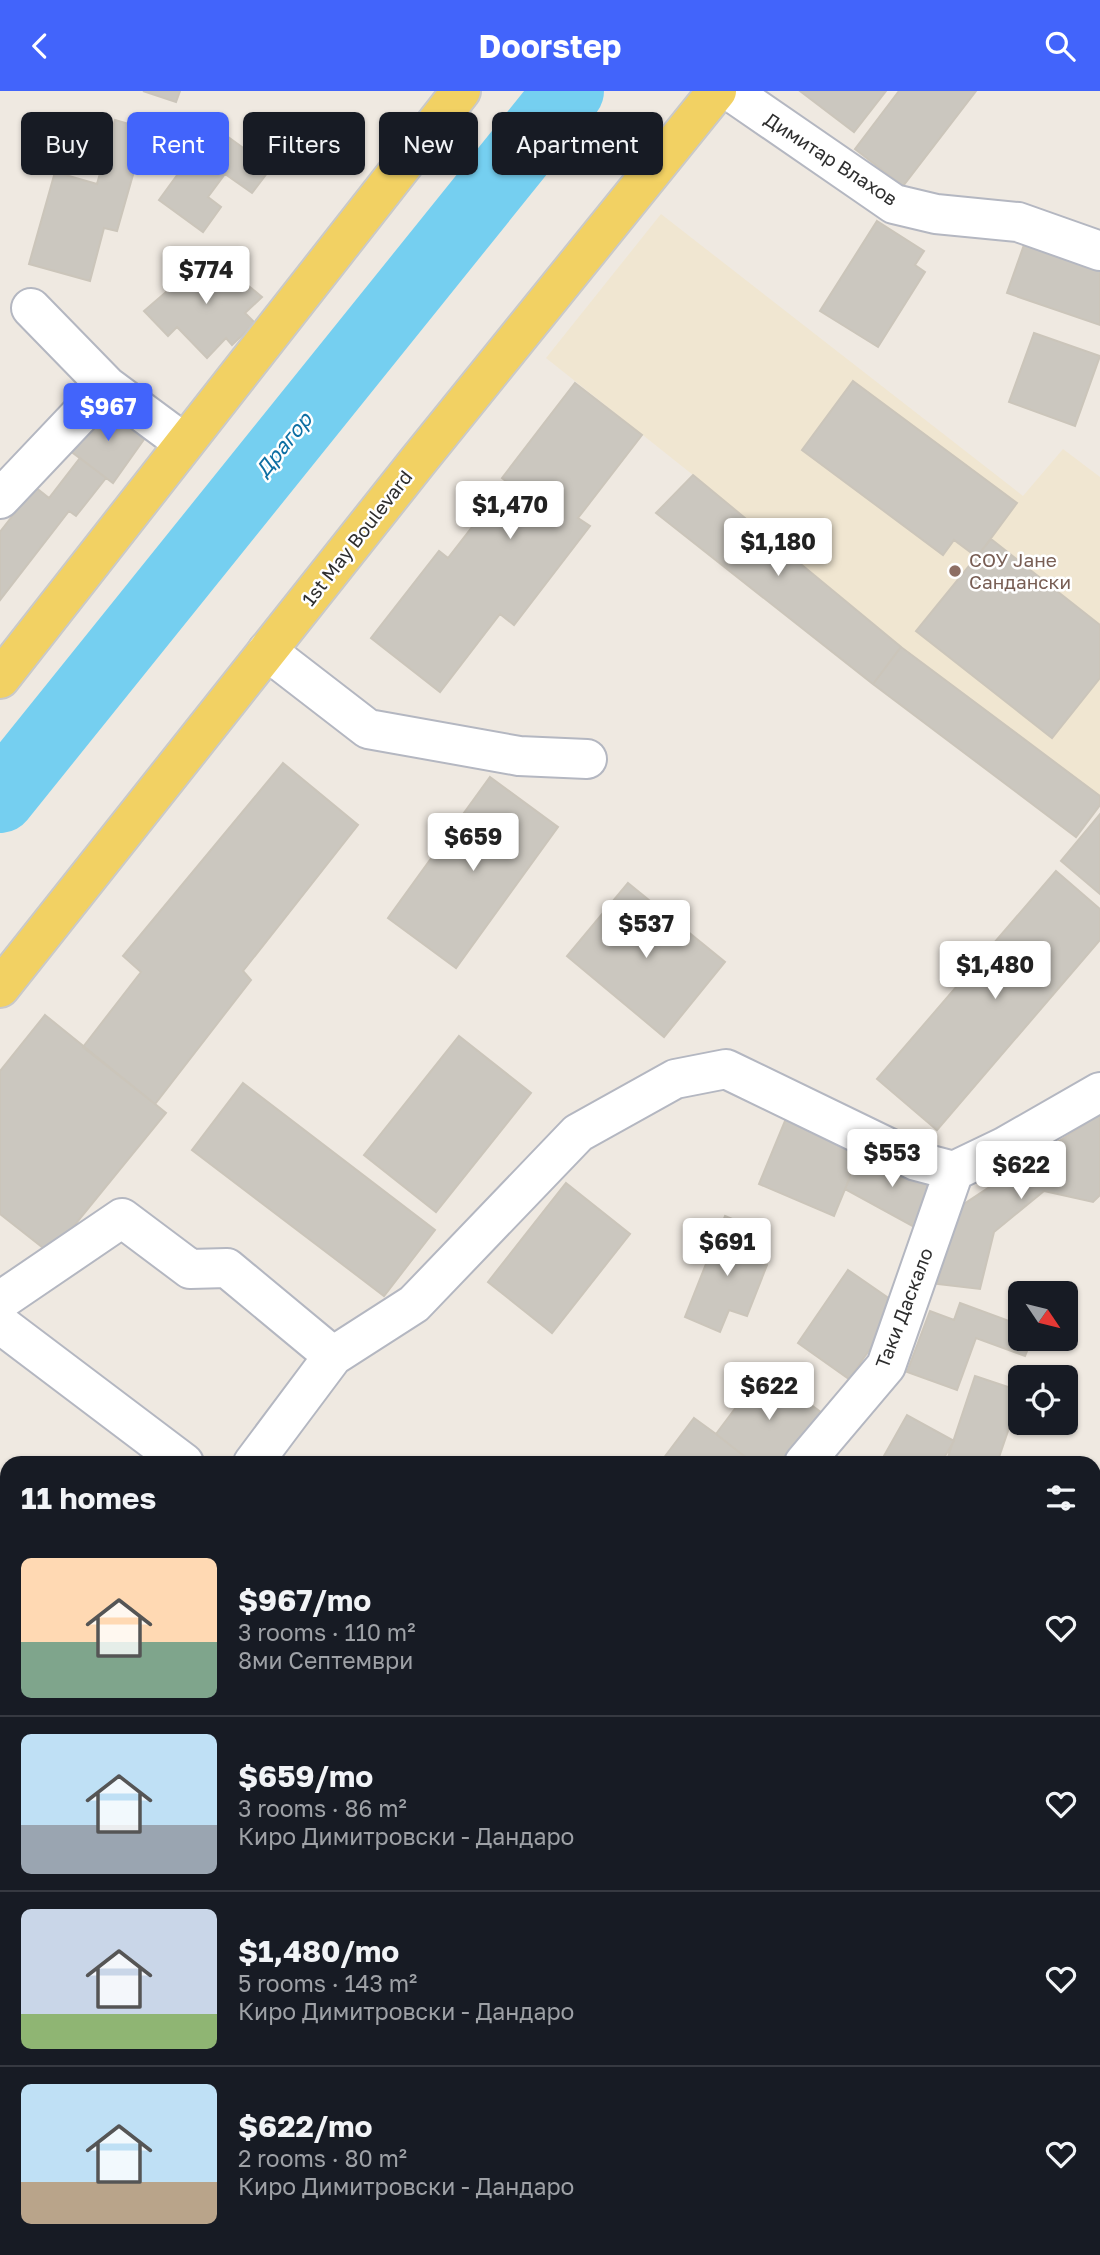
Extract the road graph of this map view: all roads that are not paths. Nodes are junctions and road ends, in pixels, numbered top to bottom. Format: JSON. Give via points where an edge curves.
{"nodes":[{"id":1,"x":461,"y":91,"type":"edge"},
{"id":2,"x":717,"y":91,"type":"edge"},
{"id":3,"x":730,"y":91,"type":"edge"},
{"id":4,"x":1100,"y":251,"type":"edge"},
{"id":5,"x":31,"y":308,"type":"dead end"},
{"id":6,"x":107,"y":386,"type":"junction"},
{"id":7,"x":184,"y":443,"type":"junction"},
{"id":8,"x":0,"y":499,"type":"edge"},
{"id":9,"x":267,"y":651,"type":"junction"},
{"id":10,"x":0,"y":679,"type":"edge"},
{"id":11,"x":587,"y":759,"type":"dead end"},
{"id":12,"x":0,"y":988,"type":"edge"},
{"id":13,"x":1100,"y":1092,"type":"edge"},
{"id":14,"x":954,"y":1171,"type":"junction"},
{"id":15,"x":0,"y":1301,"type":"edge"},
{"id":16,"x":0,"y":1324,"type":"edge"},
{"id":17,"x":333,"y":1356,"type":"junction"},
{"id":18,"x":175,"y":1456,"type":"edge"},
{"id":19,"x":258,"y":1456,"type":"edge"},
{"id":20,"x":810,"y":1456,"type":"edge"}],
"edges":[{"from":1,"to":7,"type":"main road"},
{"from":2,"to":9,"type":"main road","name":"1st May Boulevard"},
{"from":3,"to":4,"type":"street","name":"Димитар Влахов","via":[[894,204],[936,214],[1018,222]]},
{"from":5,"to":6,"type":"street"},
{"from":6,"to":7,"type":"street"},
{"from":6,"to":8,"type":"street"},
{"from":7,"to":10,"type":"main road"},
{"from":9,"to":11,"type":"street","via":[[368,729],[519,756]]},
{"from":9,"to":12,"type":"main road","name":"1st May Boulevard"},
{"from":13,"to":14,"type":"street"},
{"from":14,"to":17,"type":"street","via":[[916,1161],[726,1069],[674,1079],[578,1133],[414,1304]]},
{"from":14,"to":20,"type":"street","name":"Таки Даскало","via":[[886,1366]]},
{"from":15,"to":17,"type":"street","via":[[122,1218],[190,1269],[227,1268]]},
{"from":16,"to":18,"type":"street"},
{"from":17,"to":19,"type":"street"}]}
